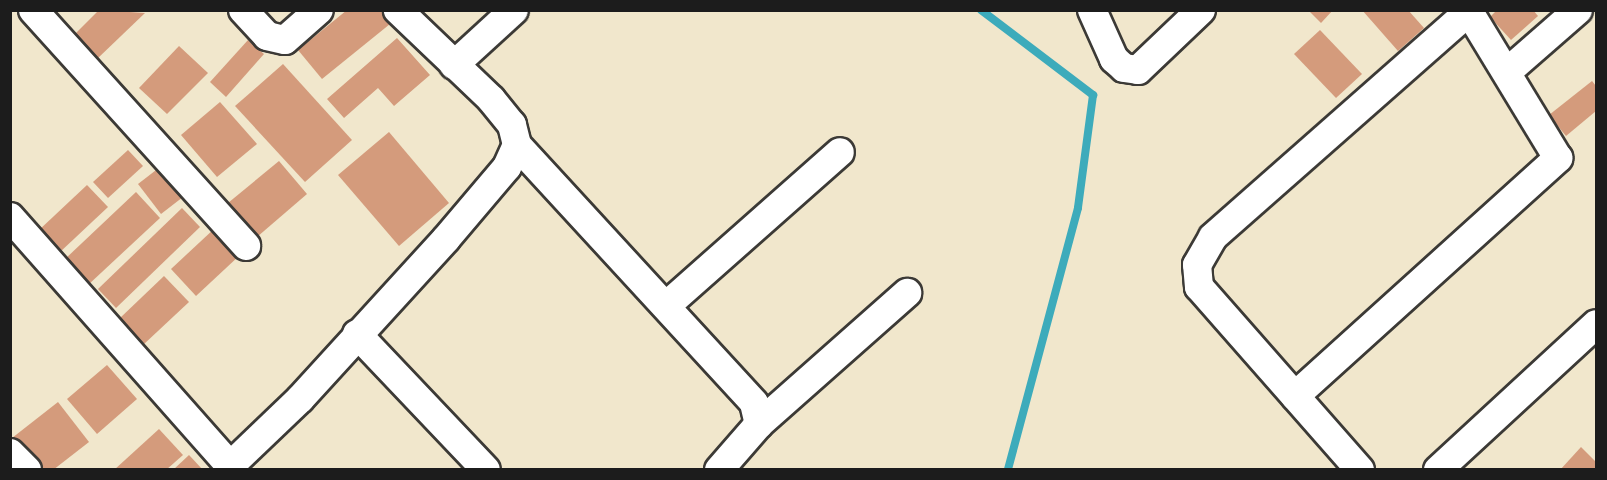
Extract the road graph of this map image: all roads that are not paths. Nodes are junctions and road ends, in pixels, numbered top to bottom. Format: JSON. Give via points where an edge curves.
{"nodes":[{"id":1,"x":33,"y":10,"type":"edge"},
{"id":2,"x":243,"y":10,"type":"edge"},
{"id":3,"x":319,"y":10,"type":"edge"},
{"id":4,"x":398,"y":10,"type":"edge"},
{"id":5,"x":514,"y":10,"type":"edge"},
{"id":6,"x":1092,"y":10,"type":"edge"},
{"id":7,"x":1202,"y":10,"type":"edge"},
{"id":8,"x":1578,"y":10,"type":"edge"},
{"id":9,"x":1468,"y":11,"type":"edge"},
{"id":10,"x":454,"y":66,"type":"junction"},
{"id":11,"x":1507,"y":72,"type":"junction"},
{"id":12,"x":517,"y":145,"type":"junction"},
{"id":13,"x":840,"y":153,"type":"dead end"},
{"id":14,"x":10,"y":217,"type":"edge"},
{"id":15,"x":246,"y":246,"type":"dead end"},
{"id":16,"x":908,"y":293,"type":"dead end"},
{"id":17,"x":666,"y":306,"type":"junction"},
{"id":18,"x":1596,"y":324,"type":"edge"},
{"id":19,"x":357,"y":334,"type":"junction"},
{"id":20,"x":1295,"y":396,"type":"junction"},
{"id":21,"x":759,"y":424,"type":"junction"},
{"id":22,"x":10,"y":453,"type":"edge"},
{"id":23,"x":232,"y":468,"type":"edge"},
{"id":24,"x":27,"y":470,"type":"edge"},
{"id":25,"x":486,"y":470,"type":"edge"},
{"id":26,"x":719,"y":470,"type":"edge"},
{"id":27,"x":1360,"y":470,"type":"edge"},
{"id":28,"x":1438,"y":470,"type":"edge"}],
"edges":[{"from":1,"to":15,"type":"street"},
{"from":2,"to":3,"type":"street","via":[[267,36],[285,40]]},
{"from":4,"to":10,"type":"street"},
{"from":5,"to":10,"type":"street"},
{"from":6,"to":7,"type":"street","via":[[1114,59],[1124,68],[1138,70]]},
{"from":8,"to":11,"type":"street"},
{"from":9,"to":11,"type":"street"},
{"from":9,"to":20,"type":"street","via":[[1213,237],[1197,265],[1199,287]]},
{"from":10,"to":12,"type":"street","via":[[491,99],[512,125]]},
{"from":11,"to":20,"type":"street","via":[[1558,158]]},
{"from":12,"to":17,"type":"street"},
{"from":12,"to":19,"type":"street","via":[[507,167],[492,185]]},
{"from":13,"to":17,"type":"street"},
{"from":14,"to":23,"type":"street"},
{"from":16,"to":21,"type":"street"},
{"from":17,"to":21,"type":"street","via":[[754,403]]},
{"from":18,"to":28,"type":"street"},
{"from":19,"to":23,"type":"street"},
{"from":19,"to":25,"type":"street"},
{"from":20,"to":27,"type":"street"},
{"from":21,"to":26,"type":"street"},
{"from":22,"to":24,"type":"street"}]}
